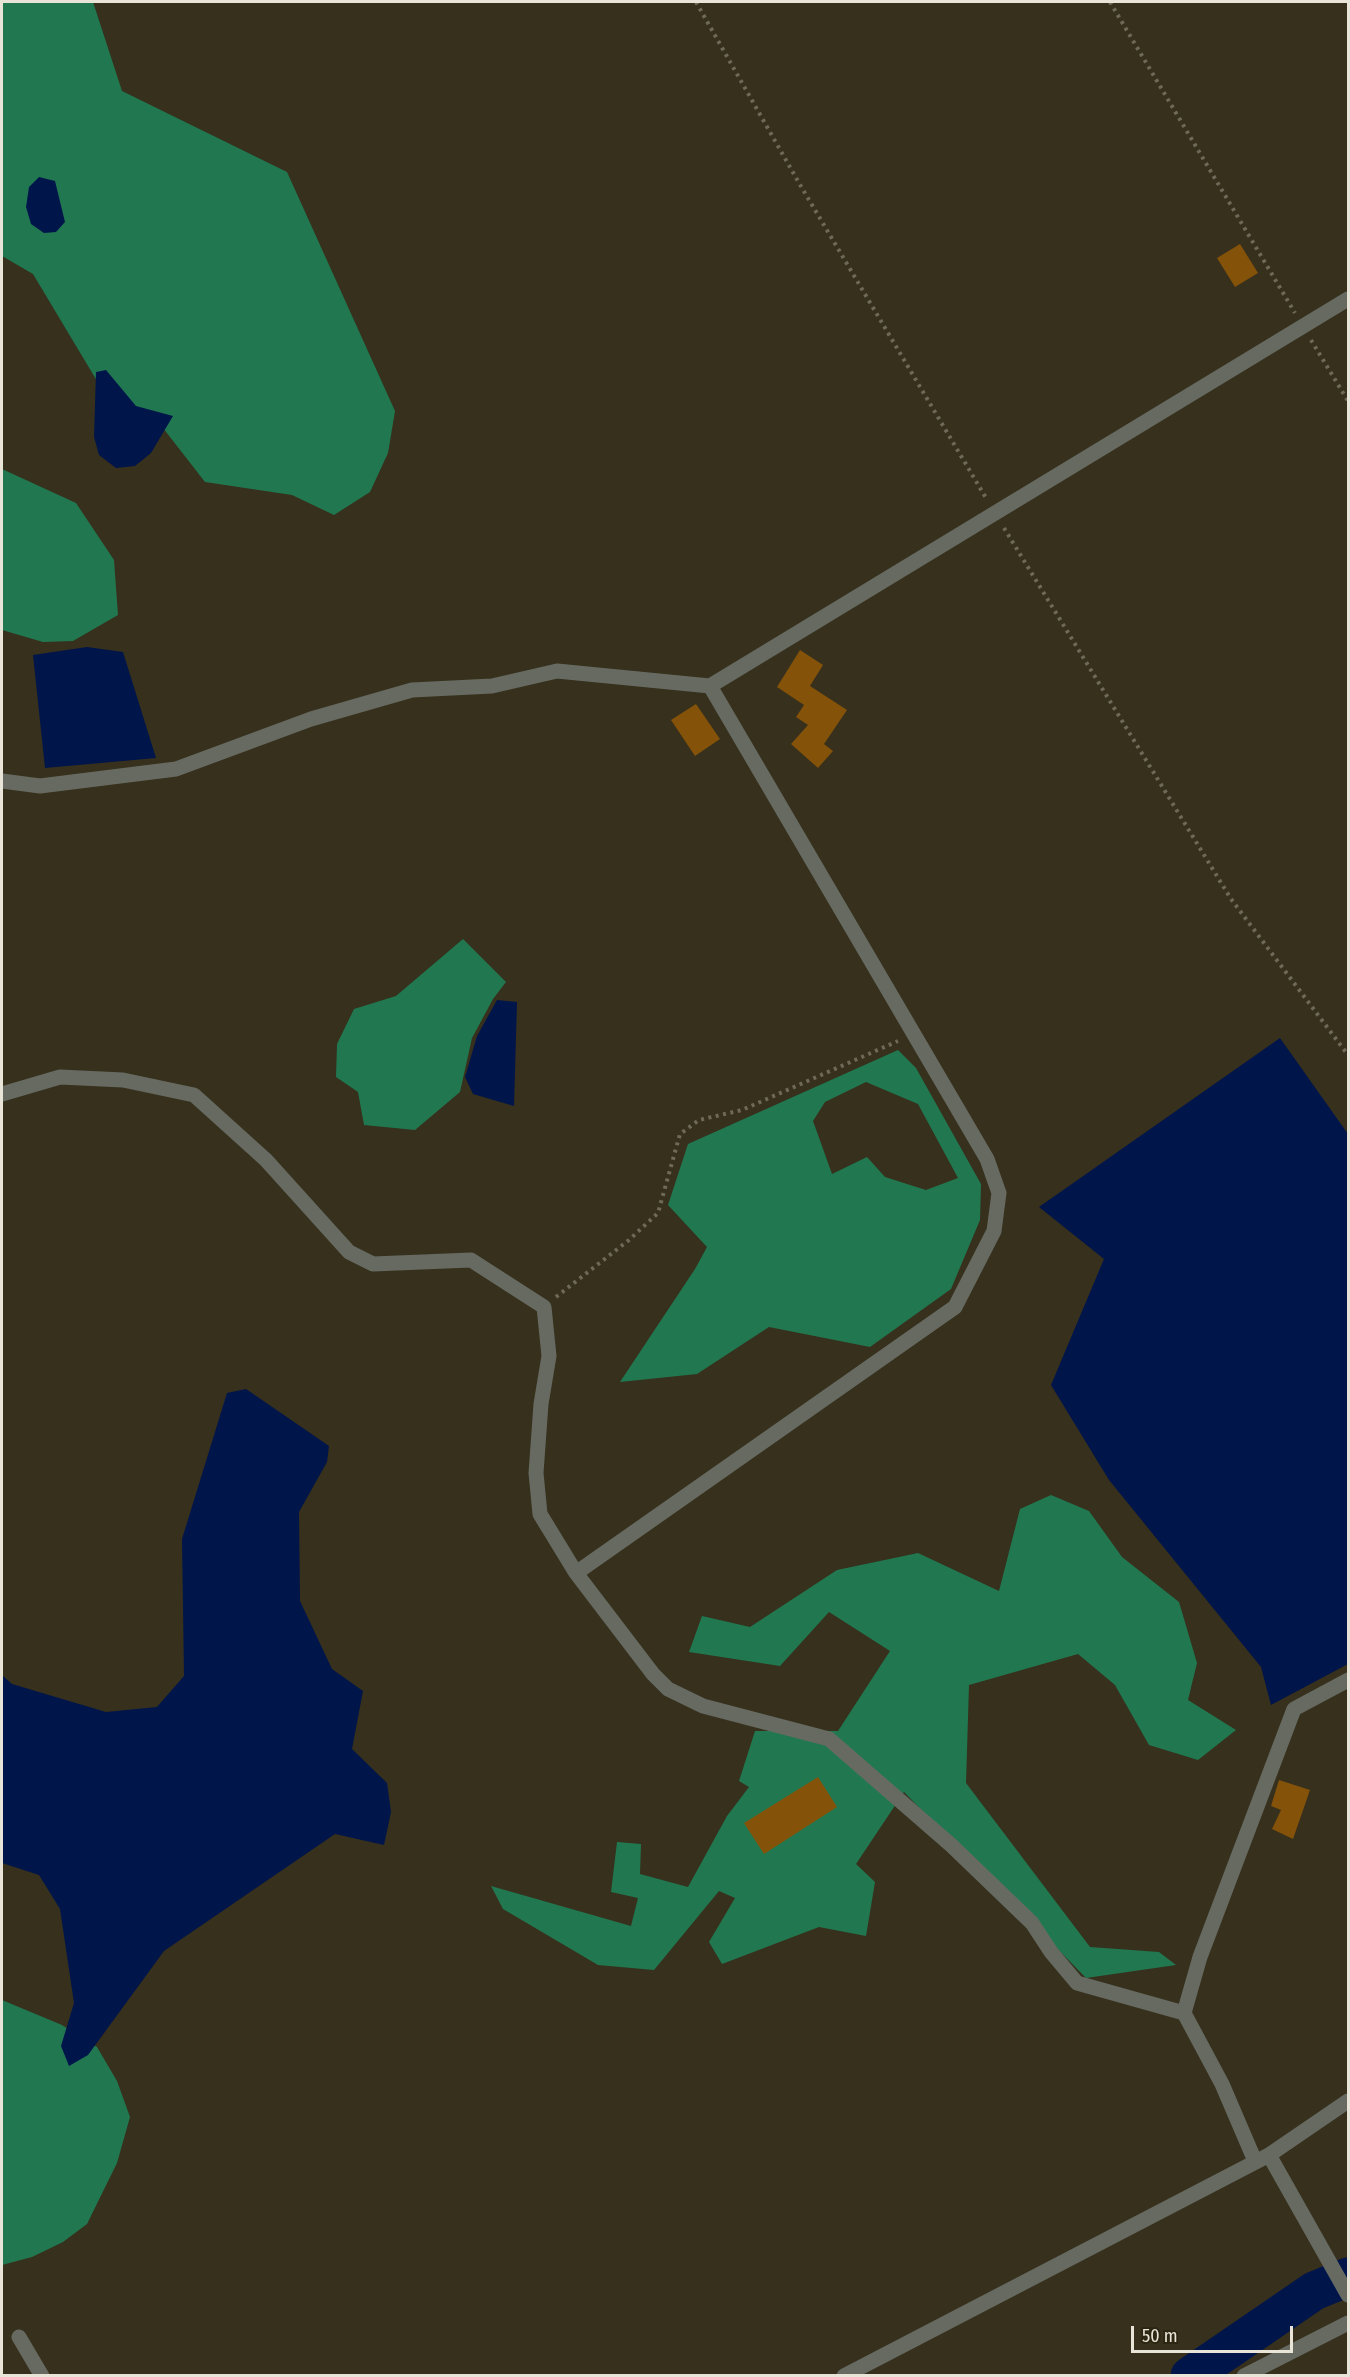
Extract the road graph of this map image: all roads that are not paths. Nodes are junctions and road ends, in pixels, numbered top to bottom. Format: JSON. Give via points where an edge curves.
{"nodes":[{"id":1,"x":1348,"y":299,"type":"edge"},
{"id":2,"x":710,"y":686,"type":"junction"},
{"id":3,"x":2,"y":781,"type":"edge"},
{"id":4,"x":2,"y":1094,"type":"edge"},
{"id":5,"x":576,"y":1573,"type":"junction"},
{"id":6,"x":1348,"y":1680,"type":"edge"},
{"id":7,"x":1184,"y":2013,"type":"junction"},
{"id":8,"x":1348,"y":2101,"type":"edge"},
{"id":9,"x":1262,"y":2158,"type":"junction"},
{"id":10,"x":1348,"y":2295,"type":"edge"},
{"id":11,"x":1348,"y":2323,"type":"edge"},
{"id":12,"x":19,"y":2337,"type":"dead end"},
{"id":13,"x":42,"y":2376,"type":"edge"},
{"id":14,"x":844,"y":2376,"type":"edge"},
{"id":15,"x":1244,"y":2376,"type":"edge"}],
"edges":[{"from":1,"to":2,"type":"street"},
{"from":2,"to":3,"type":"street","via":[[556,671],[492,686],[412,690],[311,719],[176,769],[40,786]]},
{"from":2,"to":5,"type":"street","via":[[987,1159],[999,1193],[994,1231],[955,1307]]},
{"from":4,"to":5,"type":"street","via":[[60,1077],[123,1080],[194,1095],[266,1160],[349,1252],[373,1264],[471,1260],[544,1307],[549,1356],[536,1473],[540,1514]]},
{"from":5,"to":7,"type":"street","via":[[652,1674],[668,1689],[703,1706],[828,1739],[951,1845],[1032,1923],[1077,1983]]},
{"from":6,"to":7,"type":"street","via":[[1294,1709],[1200,1957]]},
{"from":7,"to":9,"type":"street"},
{"from":8,"to":9,"type":"street"},
{"from":9,"to":10,"type":"street"},
{"from":9,"to":14,"type":"street"},
{"from":11,"to":15,"type":"street"},
{"from":12,"to":13,"type":"street"}]}
